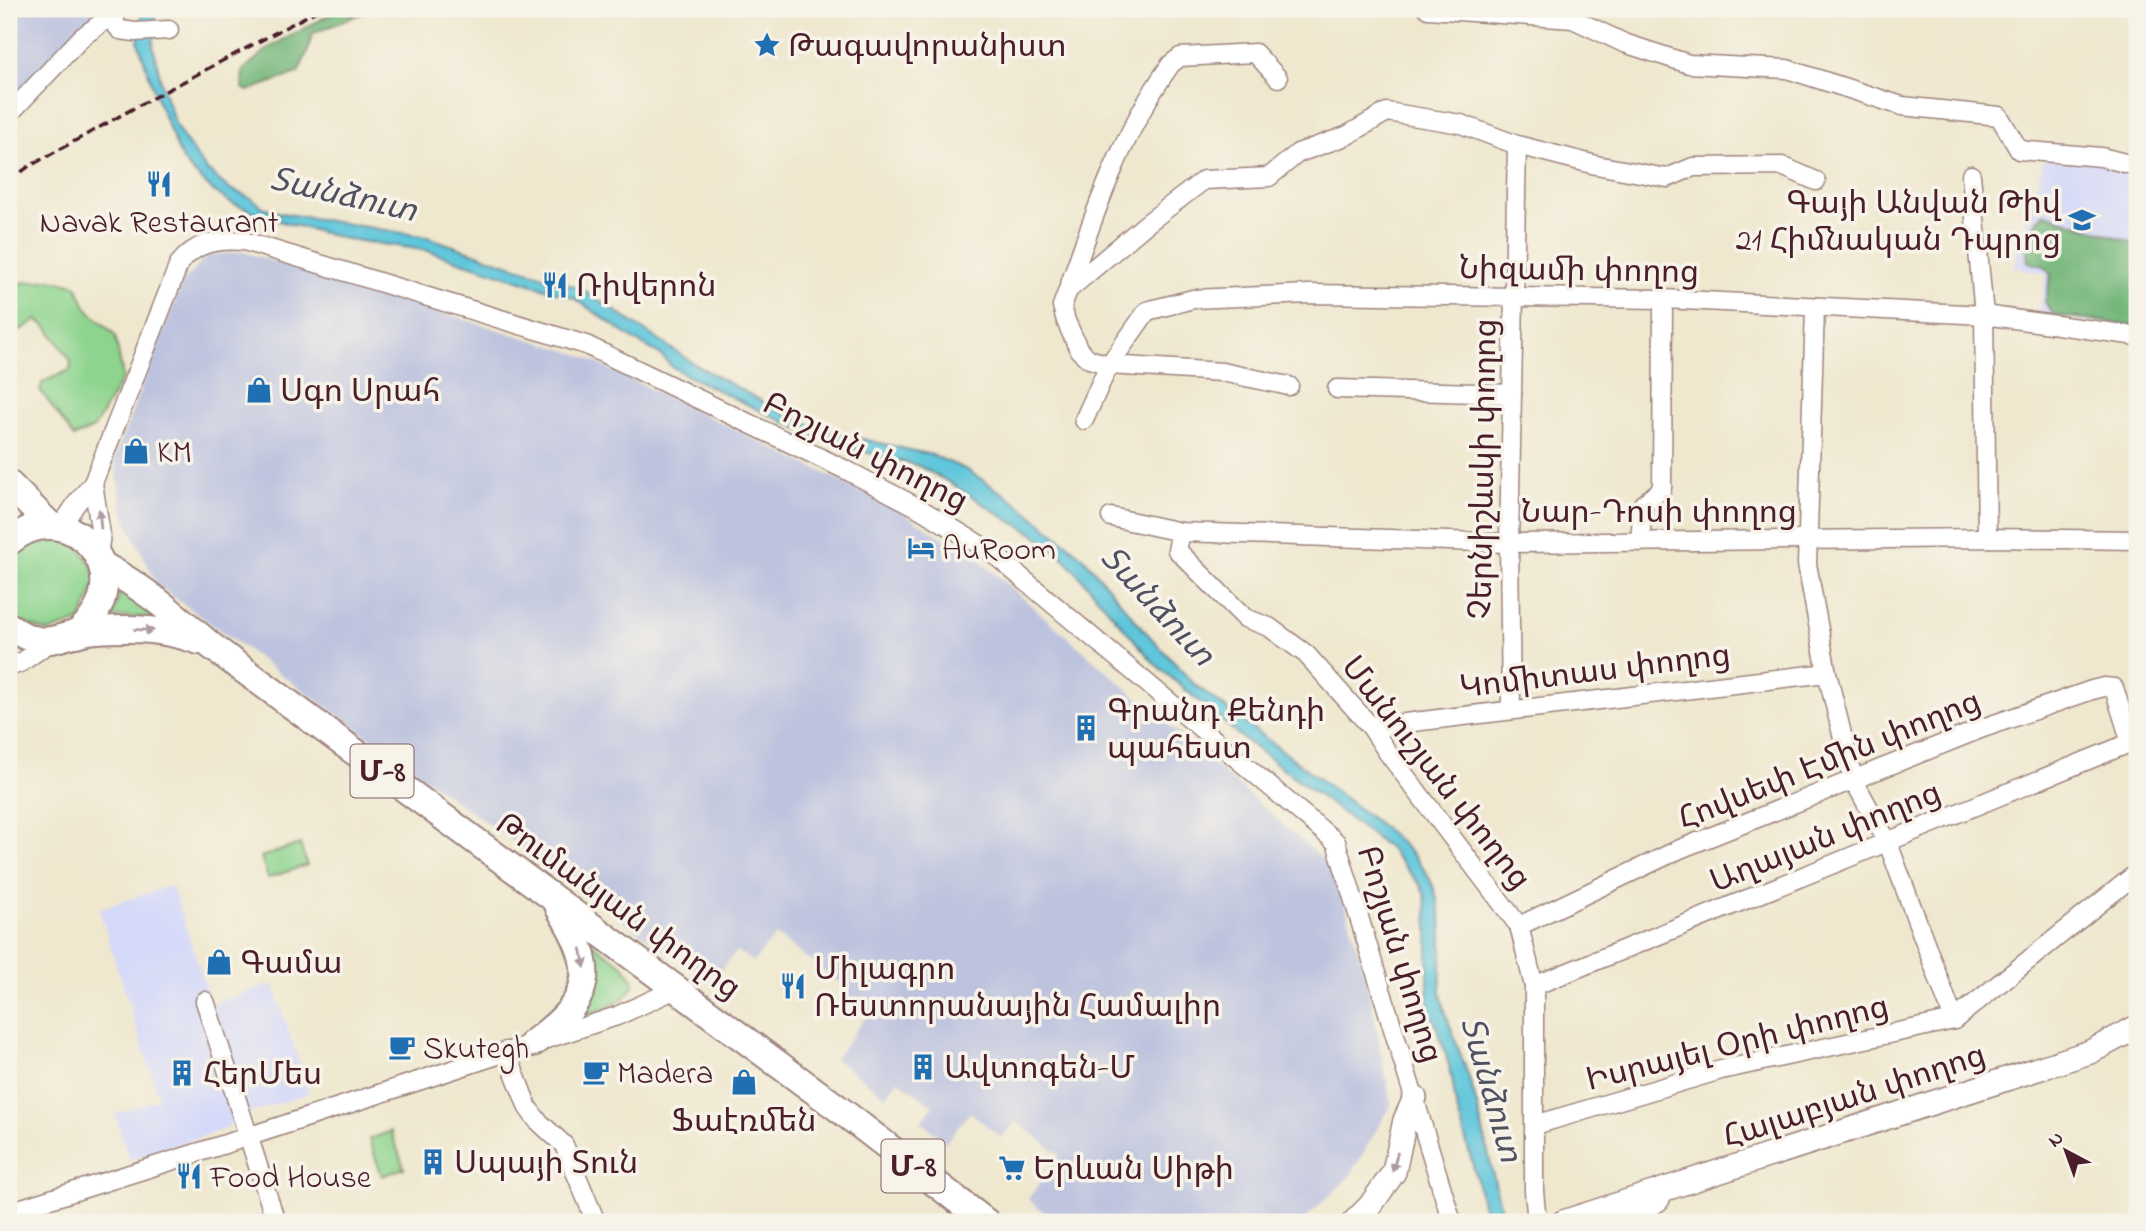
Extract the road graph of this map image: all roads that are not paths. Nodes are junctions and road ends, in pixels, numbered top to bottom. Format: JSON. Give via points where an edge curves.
{"nodes":[{"id":1,"x":1428,"y":9,"type":"edge"},
{"id":2,"x":116,"y":11,"type":"edge"},
{"id":3,"x":169,"y":30,"type":"dead end"},
{"id":4,"x":1278,"y":78,"type":"dead end"},
{"id":5,"x":9,"y":114,"type":"edge"},
{"id":6,"x":1517,"y":145,"type":"junction"},
{"id":7,"x":2137,"y":166,"type":"edge"},
{"id":8,"x":1971,"y":175,"type":"dead end"},
{"id":9,"x":1816,"y":181,"type":"dead end"},
{"id":10,"x":1068,"y":290,"type":"junction"},
{"id":11,"x":1514,"y":298,"type":"junction"},
{"id":12,"x":1663,"y":299,"type":"junction"},
{"id":13,"x":1815,"y":307,"type":"junction"},
{"id":14,"x":1984,"y":315,"type":"junction"},
{"id":15,"x":2137,"y":336,"type":"edge"},
{"id":16,"x":1109,"y":365,"type":"junction"},
{"id":17,"x":1289,"y":386,"type":"dead end"},
{"id":18,"x":1337,"y":389,"type":"dead end"},
{"id":19,"x":1512,"y":394,"type":"junction"},
{"id":20,"x":1084,"y":420,"type":"dead end"},
{"id":21,"x":93,"y":483,"type":"junction"},
{"id":22,"x":9,"y":484,"type":"edge"},
{"id":23,"x":1111,"y":517,"type":"dead end"},
{"id":24,"x":56,"y":527,"type":"junction"},
{"id":25,"x":1181,"y":532,"type":"junction"},
{"id":26,"x":1987,"y":538,"type":"junction"},
{"id":27,"x":1808,"y":540,"type":"junction"},
{"id":28,"x":2137,"y":540,"type":"edge"},
{"id":29,"x":1640,"y":541,"type":"junction"},
{"id":30,"x":9,"y":542,"type":"edge"},
{"id":31,"x":1509,"y":543,"type":"junction"},
{"id":32,"x":100,"y":560,"type":"junction"},
{"id":33,"x":9,"y":626,"type":"edge"},
{"id":34,"x":64,"y":637,"type":"junction"},
{"id":35,"x":210,"y":645,"type":"junction"},
{"id":36,"x":9,"y":667,"type":"edge"},
{"id":37,"x":1827,"y":673,"type":"junction"},
{"id":38,"x":1511,"y":710,"type":"junction"},
{"id":39,"x":1371,"y":727,"type":"junction"},
{"id":40,"x":2134,"y":742,"type":"edge"},
{"id":41,"x":1853,"y":779,"type":"junction"},
{"id":42,"x":1888,"y":843,"type":"junction"},
{"id":43,"x":2137,"y":873,"type":"edge"},
{"id":44,"x":552,"y":898,"type":"junction"},
{"id":45,"x":1519,"y":926,"type":"junction"},
{"id":46,"x":1534,"y":986,"type":"junction"},
{"id":47,"x":676,"y":989,"type":"junction"},
{"id":48,"x":205,"y":1001,"type":"dead end"},
{"id":49,"x":1954,"y":1020,"type":"junction"},
{"id":50,"x":2137,"y":1027,"type":"edge"},
{"id":51,"x":533,"y":1043,"type":"junction"},
{"id":52,"x":506,"y":1051,"type":"junction"},
{"id":53,"x":1415,"y":1098,"type":"junction"},
{"id":54,"x":1535,"y":1125,"type":"junction"},
{"id":55,"x":249,"y":1136,"type":"junction"},
{"id":56,"x":1670,"y":1188,"type":"junction"},
{"id":57,"x":9,"y":1212,"type":"edge"},
{"id":58,"x":276,"y":1222,"type":"edge"},
{"id":59,"x":596,"y":1222,"type":"edge"},
{"id":60,"x":986,"y":1222,"type":"edge"},
{"id":61,"x":1354,"y":1222,"type":"edge"},
{"id":62,"x":1452,"y":1222,"type":"edge"},
{"id":63,"x":1537,"y":1222,"type":"edge"},
{"id":64,"x":1563,"y":1222,"type":"edge"},
{"id":65,"x":1625,"y":1222,"type":"edge"}],
"edges":[{"from":1,"to":7,"type":"street","via":[[1573,19],[1624,43],[1689,64],[1787,69],[1902,106],[1998,116],[2019,150],[2101,157]]},
{"from":2,"to":3,"type":"street","via":[[114,23],[120,30]]},
{"from":2,"to":5,"type":"street","via":[[82,37]]},
{"from":4,"to":10,"type":"street","via":[[1255,53],[1180,57],[1171,64],[1127,140]]},
{"from":6,"to":9,"type":"street","via":[[1667,178],[1693,167],[1782,166]]},
{"from":6,"to":10,"type":"street","via":[[1461,124],[1387,113],[1346,136],[1298,153],[1269,177],[1204,180]]},
{"from":6,"to":11,"type":"street","name":"Չերնիշևսկի փողոց"},
{"from":8,"to":14,"type":"street"},
{"from":10,"to":16,"type":"street","via":[[1062,306],[1072,338],[1089,359]]},
{"from":11,"to":12,"type":"street","name":"Նիզամի փողոց"},
{"from":11,"to":16,"type":"street","name":"Նիզամի փողոց","via":[[1310,294],[1193,299],[1147,311]]},
{"from":11,"to":19,"type":"street","name":"Չերնիշևսկի փողոց"},
{"from":12,"to":13,"type":"street","name":"Նիզամի փողոց"},
{"from":12,"to":29,"type":"street","via":[[1662,489],[1643,504]]},
{"from":13,"to":14,"type":"street","name":"Նիզամի փողոց"},
{"from":13,"to":27,"type":"street"},
{"from":14,"to":15,"type":"street","name":"Նիզամի փողոց"},
{"from":14,"to":26,"type":"street"},
{"from":16,"to":17,"type":"street","via":[[1222,372]]},
{"from":16,"to":20,"type":"street","name":"Նիզամի փողոց"},
{"from":18,"to":19,"type":"street"},
{"from":19,"to":31,"type":"street","name":"Չերնիշևսկի փողոց"},
{"from":21,"to":24,"type":"street","name":"Բոշյան փողոց"},
{"from":32,"to":21,"type":"street","one_way":true,"via":[[99,506]]},
{"from":21,"to":53,"type":"street","name":"Բոշյան փողոց","via":[[175,270],[186,254],[213,241],[244,241],[586,345],[850,472],[990,551],[1335,842]]},
{"from":22,"to":24,"type":"highway"},
{"from":23,"to":25,"type":"street"},
{"from":24,"to":30,"type":"highway","via":[[23,532]]},
{"from":24,"to":32,"type":"highway","via":[[81,537]]},
{"from":25,"to":31,"type":"street","name":"Նար-Դոսի փողոց"},
{"from":25,"to":39,"type":"street","name":"Մանուշյան փողոց","via":[[1177,550],[1245,618],[1269,627],[1306,654]]},
{"from":26,"to":27,"type":"street","name":"Նար-Դոսի փողոց"},
{"from":26,"to":28,"type":"street","name":"Նար-Դոսի փողոց"},
{"from":27,"to":29,"type":"street","name":"Նար-Դոսի փողոց"},
{"from":27,"to":37,"type":"street","via":[[1807,564]]},
{"from":29,"to":31,"type":"street","name":"Նար-Դոսի փողոց"},
{"from":31,"to":38,"type":"street","name":"Չերնիշևսկի փողոց"},
{"from":32,"to":34,"type":"highway","via":[[105,586],[100,607],[88,624]]},
{"from":32,"to":35,"type":"highway","number":"Մ-8","via":[[157,599]]},
{"from":33,"to":34,"type":"highway","via":[[29,638]]},
{"from":34,"to":35,"type":"highway","number":"Մ-8","one_way":true,"via":[[93,630],[147,629]]},
{"from":34,"to":36,"type":"street"},
{"from":35,"to":44,"type":"highway","name":"Թումանյան փողոց","number":"Մ-8"},
{"from":37,"to":38,"type":"street","name":"Կոմիտաս փողոց"},
{"from":37,"to":41,"type":"street"},
{"from":38,"to":39,"type":"street","name":"Կոմիտաս փողոց"},
{"from":39,"to":45,"type":"street","name":"Մանուշյան փողոց"},
{"from":40,"to":41,"type":"street","name":"Հովսեփ Էմին փողոց","via":[[2114,688],[2104,687]]},
{"from":40,"to":42,"type":"street","name":"Աղայան փողոց"},
{"from":41,"to":42,"type":"street"},
{"from":41,"to":45,"type":"street","name":"Հովսեփ Էմին փողոց","via":[[1680,849]]},
{"from":42,"to":46,"type":"street","name":"Աղայան փողոց"},
{"from":42,"to":49,"type":"street"},
{"from":43,"to":49,"type":"street"},
{"from":44,"to":47,"type":"highway","name":"Թումանյան փողոց","number":"Մ-8"},
{"from":44,"to":51,"type":"highway","one_way":true,"via":[[580,946],[585,973],[572,1008]]},
{"from":45,"to":46,"type":"street","name":"Մանուշյան փողոց"},
{"from":46,"to":54,"type":"street","name":"Մանուշյան փողոց"},
{"from":47,"to":51,"type":"street","via":[[617,1016]]},
{"from":47,"to":60,"type":"highway","name":"Թումանյան փողոց","number":"Մ-8"},
{"from":48,"to":55,"type":"street"},
{"from":49,"to":54,"type":"street","name":"Իսրայել Օրի փողոց","via":[[1721,1070]]},
{"from":50,"to":56,"type":"main road","name":"Հալաբյան փողոց","via":[[2090,1052]]},
{"from":51,"to":52,"type":"street"},
{"from":52,"to":55,"type":"street"},
{"from":52,"to":59,"type":"street","via":[[528,1108],[564,1145]]},
{"from":53,"to":61,"type":"main road","one_way":true,"via":[[1405,1120],[1394,1171]]},
{"from":53,"to":62,"type":"street","name":"Բոշյան փողոց"},
{"from":54,"to":63,"type":"street","name":"Մանուշյան փողոց"},
{"from":55,"to":57,"type":"street"},
{"from":55,"to":58,"type":"street"},
{"from":56,"to":64,"type":"main road","name":"Հալաբյան փողոց"},
{"from":56,"to":65,"type":"main road"}]}
